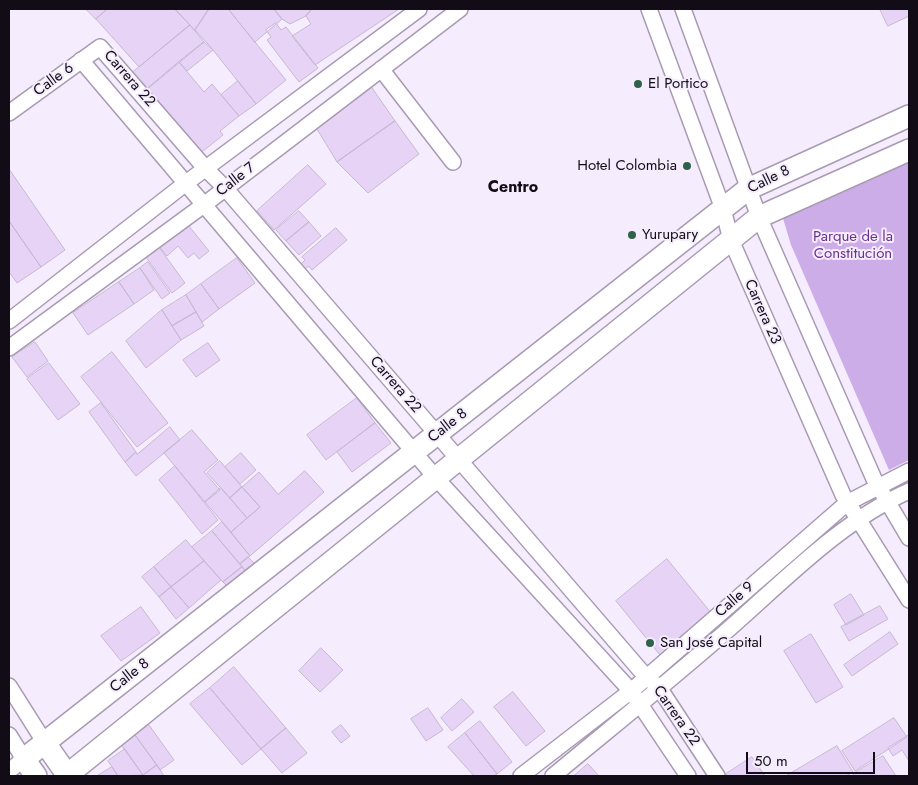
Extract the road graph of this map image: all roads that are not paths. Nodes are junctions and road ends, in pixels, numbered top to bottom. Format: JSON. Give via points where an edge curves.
{"nodes":[{"id":1,"x":419,"y":9,"type":"edge"},
{"id":2,"x":460,"y":9,"type":"edge"},
{"id":3,"x":649,"y":9,"type":"edge"},
{"id":4,"x":683,"y":9,"type":"edge"},
{"id":5,"x":100,"y":47,"type":"joint"},
{"id":6,"x":82,"y":60,"type":"junction"},
{"id":7,"x":381,"y":69,"type":"junction"},
{"id":8,"x":334,"y":73,"type":"junction"},
{"id":9,"x":349,"y":93,"type":"junction"},
{"id":10,"x":9,"y":112,"type":"edge"},
{"id":11,"x":909,"y":116,"type":"edge"},
{"id":12,"x":909,"y":150,"type":"edge"},
{"id":13,"x":453,"y":162,"type":"dead end"},
{"id":14,"x":206,"y":169,"type":"junction"},
{"id":15,"x":186,"y":183,"type":"junction"},
{"id":16,"x":225,"y":188,"type":"junction"},
{"id":17,"x":748,"y":189,"type":"junction"},
{"id":18,"x":205,"y":204,"type":"junction"},
{"id":19,"x":723,"y":209,"type":"junction"},
{"id":20,"x":759,"y":217,"type":"junction"},
{"id":21,"x":731,"y":240,"type":"junction"},
{"id":22,"x":9,"y":321,"type":"edge"},
{"id":23,"x":9,"y":348,"type":"edge"},
{"id":24,"x":437,"y":434,"type":"junction"},
{"id":25,"x":415,"y":451,"type":"junction"},
{"id":26,"x":458,"y":460,"type":"junction"},
{"id":27,"x":909,"y":471,"type":"edge"},
{"id":28,"x":436,"y":478,"type":"junction"},
{"id":29,"x":878,"y":486,"type":"junction"},
{"id":30,"x":909,"y":491,"type":"edge"},
{"id":31,"x":886,"y":502,"type":"junction"},
{"id":32,"x":847,"y":503,"type":"junction"},
{"id":33,"x":857,"y":519,"type":"junction"},
{"id":34,"x":909,"y":538,"type":"edge"},
{"id":35,"x":909,"y":600,"type":"edge"},
{"id":36,"x":647,"y":676,"type":"junction"},
{"id":37,"x":9,"y":686,"type":"edge"},
{"id":38,"x":660,"y":689,"type":"junction"},
{"id":39,"x":631,"y":691,"type":"junction"},
{"id":40,"x":641,"y":704,"type":"junction"},
{"id":41,"x":9,"y":735,"type":"edge"},
{"id":42,"x":45,"y":743,"type":"junction"},
{"id":43,"x":23,"y":769,"type":"edge"},
{"id":44,"x":67,"y":776,"type":"edge"},
{"id":45,"x":521,"y":776,"type":"edge"},
{"id":46,"x":553,"y":776,"type":"edge"},
{"id":47,"x":688,"y":776,"type":"edge"},
{"id":48,"x":717,"y":776,"type":"edge"}],
"edges":[{"from":1,"to":8,"type":"street","name":"Calle 7"},
{"from":2,"to":7,"type":"street","name":"Calle 7"},
{"from":3,"to":19,"type":"street","name":"Carrera 23"},
{"from":4,"to":17,"type":"street"},
{"from":5,"to":6,"type":"street","name":"Calle 6"},
{"from":5,"to":14,"type":"street","name":"Carrera 22"},
{"from":6,"to":10,"type":"street","name":"Calle 6"},
{"from":6,"to":15,"type":"street","name":"Carrera 22"},
{"from":7,"to":9,"type":"street","name":"Calle 7"},
{"from":7,"to":13,"type":"street"},
{"from":8,"to":9,"type":"street"},
{"from":8,"to":14,"type":"street","name":"Calle 7"},
{"from":9,"to":16,"type":"street","name":"Calle 7"},
{"from":11,"to":17,"type":"main road","name":"Calle 8"},
{"from":12,"to":20,"type":"main road","name":"Calle 8"},
{"from":14,"to":15,"type":"street","name":"Calle 7"},
{"from":14,"to":16,"type":"street","name":"Carrera 22"},
{"from":15,"to":18,"type":"street","name":"Carrera 22"},
{"from":15,"to":22,"type":"street","name":"Calle 7"},
{"from":16,"to":18,"type":"street","name":"Calle 7"},
{"from":16,"to":24,"type":"street","name":"Carrera 22"},
{"from":17,"to":19,"type":"main road","name":"Calle 8"},
{"from":17,"to":20,"type":"street"},
{"from":18,"to":23,"type":"street","name":"Calle 7"},
{"from":18,"to":25,"type":"street","name":"Carrera 22"},
{"from":19,"to":21,"type":"street","name":"Carrera 23"},
{"from":19,"to":24,"type":"main road","name":"Calle 8"},
{"from":20,"to":21,"type":"main road","name":"Calle 8"},
{"from":20,"to":29,"type":"street"},
{"from":21,"to":26,"type":"main road","name":"Calle 8"},
{"from":21,"to":32,"type":"street","name":"Carrera 23"},
{"from":24,"to":25,"type":"main road","name":"Calle 8"},
{"from":24,"to":26,"type":"street","name":"Carrera 22"},
{"from":25,"to":28,"type":"street","name":"Carrera 22"},
{"from":25,"to":42,"type":"main road","name":"Calle 8"},
{"from":26,"to":28,"type":"main road","name":"Calle 8"},
{"from":26,"to":36,"type":"street","name":"Carrera 22"},
{"from":27,"to":29,"type":"street","name":"Calle 9"},
{"from":28,"to":39,"type":"street","name":"Carrera 22"},
{"from":28,"to":44,"type":"main road","name":"Calle 8"},
{"from":29,"to":31,"type":"street"},
{"from":29,"to":32,"type":"street","name":"Calle 9"},
{"from":30,"to":31,"type":"street","name":"Calle 9"},
{"from":31,"to":33,"type":"street","name":"Calle 9"},
{"from":31,"to":34,"type":"street"},
{"from":32,"to":33,"type":"street","name":"Carrera 23"},
{"from":32,"to":36,"type":"street","name":"Calle 9"},
{"from":33,"to":35,"type":"street","name":"Carrera 23"},
{"from":33,"to":38,"type":"street","name":"Calle 9"},
{"from":36,"to":38,"type":"street","name":"Carrera 22"},
{"from":36,"to":39,"type":"street","name":"Calle 9"},
{"from":37,"to":42,"type":"street"},
{"from":38,"to":40,"type":"street","name":"Calle 9"},
{"from":38,"to":48,"type":"street","name":"Carrera 22"},
{"from":39,"to":40,"type":"street","name":"Carrera 22"},
{"from":39,"to":45,"type":"street","name":"Calle 9"},
{"from":40,"to":46,"type":"street","name":"Calle 9"},
{"from":40,"to":47,"type":"street","name":"Carrera 22"},
{"from":41,"to":43,"type":"street"},
{"from":42,"to":43,"type":"main road","name":"Calle 8"},
{"from":42,"to":44,"type":"main road"}]}
